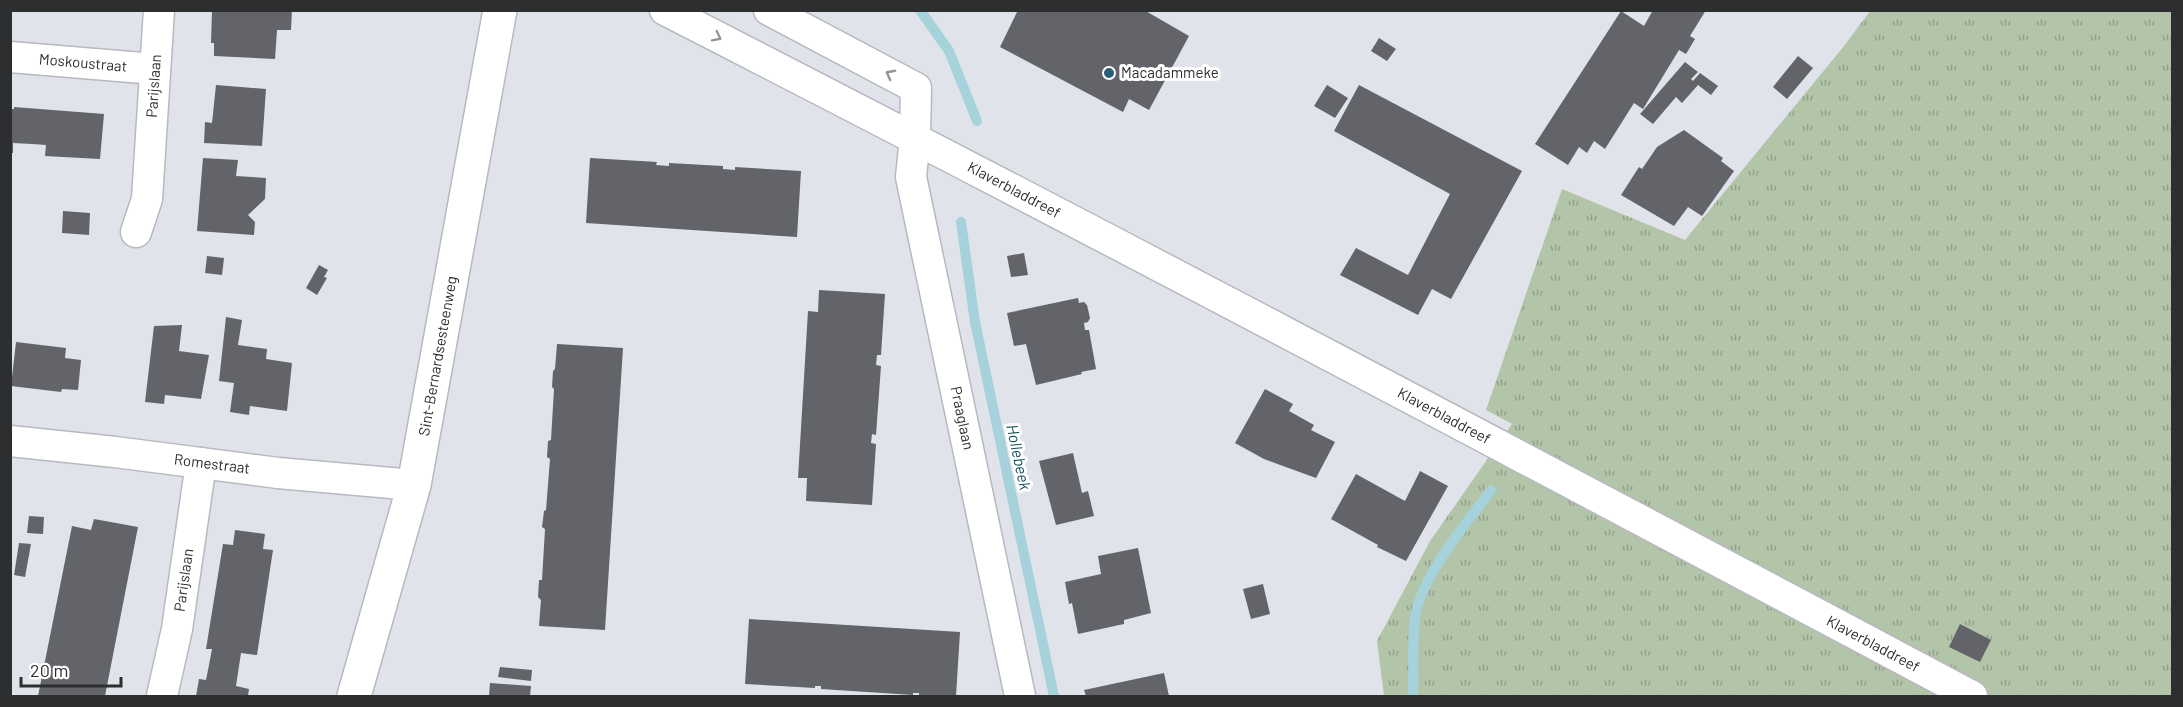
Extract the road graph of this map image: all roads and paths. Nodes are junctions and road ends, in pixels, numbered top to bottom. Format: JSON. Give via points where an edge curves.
{"nodes":[{"id":1,"x":159,"y":10,"type":"edge"},
{"id":2,"x":500,"y":10,"type":"edge"},
{"id":3,"x":665,"y":10,"type":"edge"},
{"id":4,"x":770,"y":10,"type":"edge"},
{"id":5,"x":10,"y":57,"type":"edge"},
{"id":6,"x":155,"y":69,"type":"junction"},
{"id":7,"x":915,"y":138,"type":"junction"},
{"id":8,"x":136,"y":232,"type":"dead end"},
{"id":9,"x":10,"y":441,"type":"edge"},
{"id":10,"x":201,"y":463,"type":"junction"},
{"id":11,"x":414,"y":485,"type":"junction"},
{"id":12,"x":162,"y":696,"type":"edge"},
{"id":13,"x":354,"y":696,"type":"edge"},
{"id":14,"x":1020,"y":696,"type":"edge"},
{"id":15,"x":1972,"y":696,"type":"edge"}],
"edges":[{"from":1,"to":6,"type":"street","name":"Parijslaan"},
{"from":2,"to":11,"type":"main road","name":"Sint-Bernardsesteenweg"},
{"from":3,"to":7,"type":"street","name":"Klaverbladdreef","one_way":true},
{"from":7,"to":4,"type":"street","one_way":true,"via":[[916,88]]},
{"from":5,"to":6,"type":"street","name":"Moskoustraat"},
{"from":6,"to":8,"type":"street","name":"Parijslaan","via":[[147,199]]},
{"from":7,"to":14,"type":"street","name":"Praaglaan","via":[[911,177]]},
{"from":7,"to":15,"type":"street","name":"Klaverbladdreef"},
{"from":9,"to":10,"type":"street","name":"Romestraat"},
{"from":10,"to":11,"type":"street","name":"Romestraat"},
{"from":10,"to":12,"type":"street","name":"Parijslaan","via":[[177,629]]},
{"from":11,"to":13,"type":"main road","name":"Sint-Bernardsesteenweg"}]}
